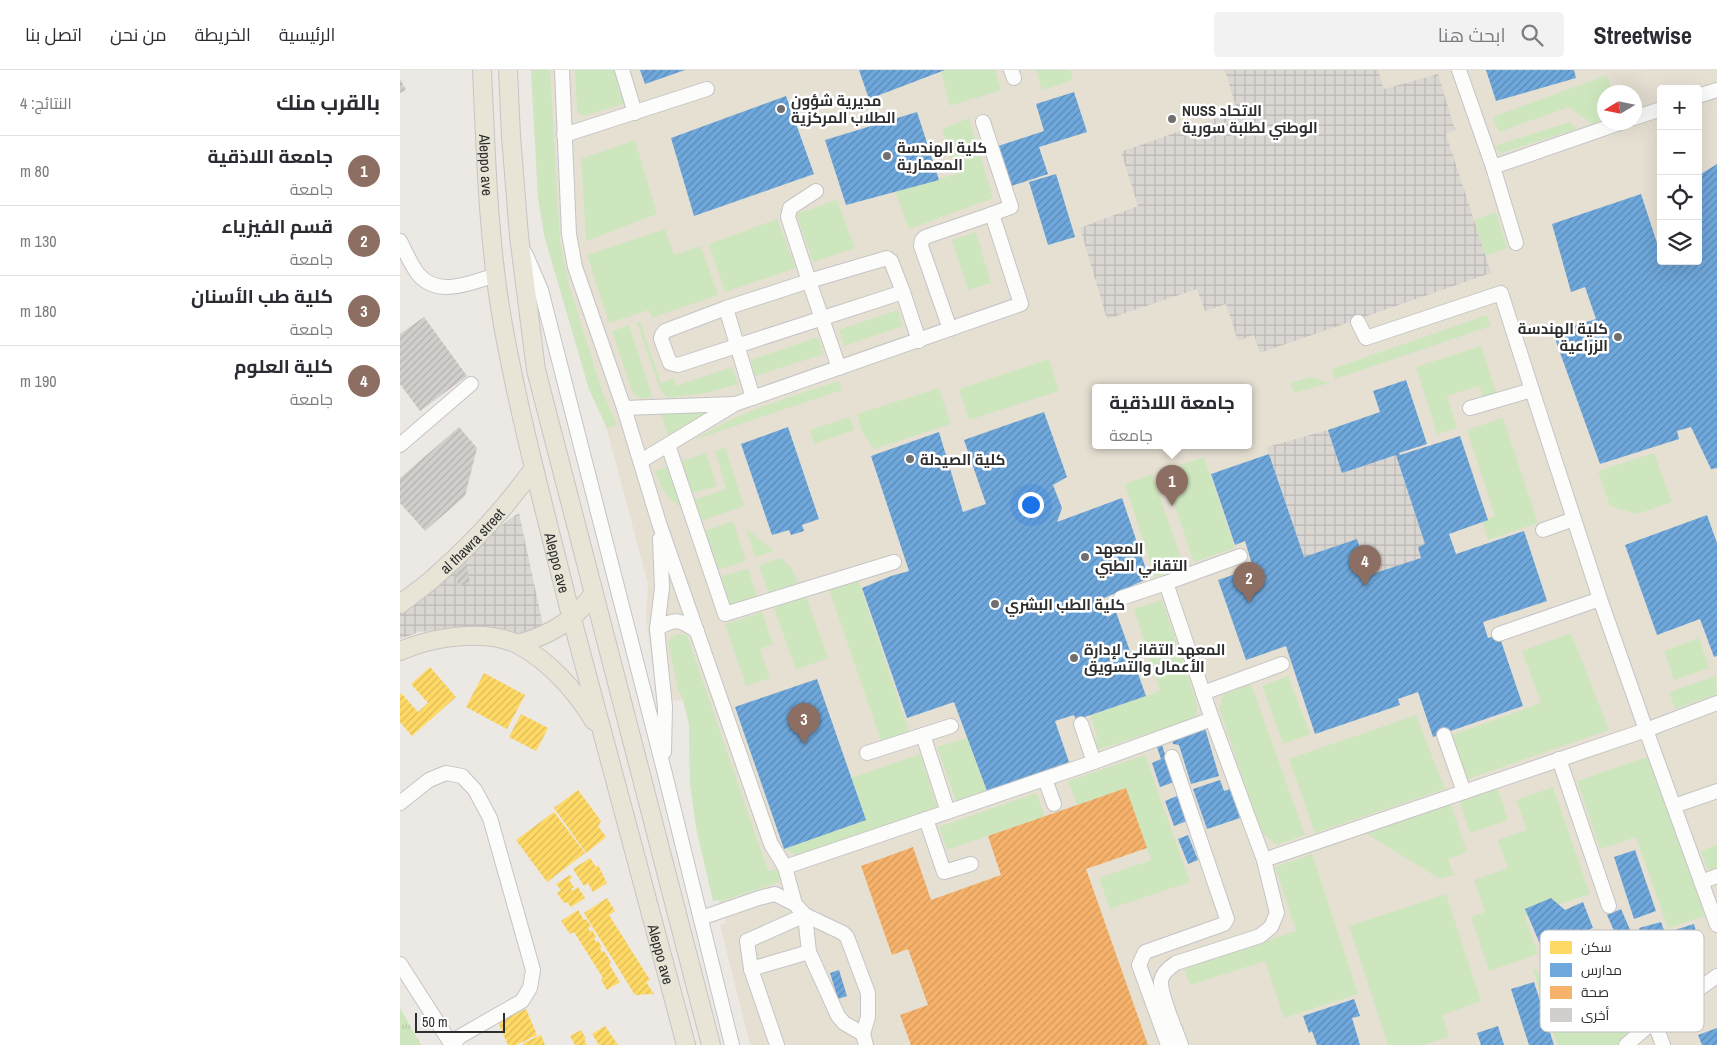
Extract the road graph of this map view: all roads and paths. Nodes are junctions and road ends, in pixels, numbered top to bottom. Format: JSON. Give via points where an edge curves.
{"nodes":[{"id":1,"x":482,"y":70,"type":"edge"},
{"id":2,"x":508,"y":70,"type":"edge"},
{"id":3,"x":562,"y":70,"type":"edge"},
{"id":4,"x":622,"y":70,"type":"edge"},
{"id":5,"x":1459,"y":70,"type":"edge"},
{"id":6,"x":707,"y":89,"type":"dead end"},
{"id":7,"x":1717,"y":90,"type":"edge"},
{"id":8,"x":1702,"y":95,"type":"edge"},
{"id":9,"x":1657,"y":110,"type":"edge"},
{"id":10,"x":635,"y":113,"type":"junction"},
{"id":11,"x":1642,"y":115,"type":"edge"},
{"id":12,"x":983,"y":122,"type":"dead end"},
{"id":13,"x":1600,"y":130,"type":"edge"},
{"id":14,"x":564,"y":135,"type":"junction"},
{"id":15,"x":1493,"y":167,"type":"junction"},
{"id":16,"x":816,"y":191,"type":"dead end"},
{"id":17,"x":992,"y":214,"type":"junction"},
{"id":18,"x":518,"y":236,"type":"junction"},
{"id":19,"x":400,"y":241,"type":"edge"},
{"id":20,"x":1516,"y":243,"type":"dead end"},
{"id":21,"x":496,"y":275,"type":"junction"},
{"id":22,"x":809,"y":282,"type":"junction"},
{"id":23,"x":903,"y":292,"type":"junction"},
{"id":24,"x":726,"y":308,"type":"junction"},
{"id":25,"x":822,"y":319,"type":"junction"},
{"id":26,"x":1358,"y":322,"type":"dead end"},
{"id":27,"x":950,"y":329,"type":"junction"},
{"id":28,"x":918,"y":341,"type":"junction"},
{"id":29,"x":737,"y":347,"type":"junction"},
{"id":30,"x":839,"y":368,"type":"junction"},
{"id":31,"x":471,"y":384,"type":"dead end"},
{"id":32,"x":1532,"y":390,"type":"junction"},
{"id":33,"x":753,"y":398,"type":"junction"},
{"id":34,"x":735,"y":404,"type":"junction"},
{"id":35,"x":624,"y":408,"type":"junction"},
{"id":36,"x":1470,"y":408,"type":"dead end"},
{"id":37,"x":400,"y":445,"type":"edge"},
{"id":38,"x":668,"y":445,"type":"junction"},
{"id":39,"x":641,"y":461,"type":"junction"},
{"id":40,"x":534,"y":468,"type":"junction"},
{"id":41,"x":1574,"y":519,"type":"junction"},
{"id":42,"x":659,"y":523,"type":"junction"},
{"id":43,"x":1543,"y":530,"type":"dead end"},
{"id":44,"x":1240,"y":556,"type":"dead end"},
{"id":45,"x":894,"y":562,"type":"dead end"},
{"id":46,"x":1166,"y":583,"type":"junction"},
{"id":47,"x":594,"y":594,"type":"junction"},
{"id":48,"x":1120,"y":598,"type":"dead end"},
{"id":49,"x":1600,"y":599,"type":"junction"},
{"id":50,"x":400,"y":604,"type":"edge"},
{"id":51,"x":572,"y":618,"type":"junction"},
{"id":52,"x":657,"y":629,"type":"junction"},
{"id":53,"x":697,"y":631,"type":"junction"},
{"id":54,"x":1499,"y":634,"type":"dead end"},
{"id":55,"x":518,"y":644,"type":"junction"},
{"id":56,"x":400,"y":650,"type":"edge"},
{"id":57,"x":1282,"y":664,"type":"dead end"},
{"id":58,"x":1203,"y":693,"type":"junction"},
{"id":59,"x":1717,"y":703,"type":"edge"},
{"id":60,"x":1212,"y":719,"type":"junction"},
{"id":61,"x":1081,"y":724,"type":"dead end"},
{"id":62,"x":952,"y":726,"type":"dead end"},
{"id":63,"x":1646,"y":730,"type":"junction"},
{"id":64,"x":923,"y":735,"type":"junction"},
{"id":65,"x":1444,"y":735,"type":"dead end"},
{"id":66,"x":602,"y":736,"type":"junction"},
{"id":67,"x":868,"y":753,"type":"dead end"},
{"id":68,"x":1172,"y":757,"type":"dead end"},
{"id":69,"x":1559,"y":760,"type":"junction"},
{"id":70,"x":1094,"y":762,"type":"junction"},
{"id":71,"x":664,"y":770,"type":"junction"},
{"id":72,"x":1044,"y":779,"type":"junction"},
{"id":73,"x":1717,"y":791,"type":"edge"},
{"id":74,"x":1464,"y":792,"type":"junction"},
{"id":75,"x":400,"y":803,"type":"edge"},
{"id":76,"x":1054,"y":804,"type":"dead end"},
{"id":77,"x":1674,"y":806,"type":"junction"},
{"id":78,"x":948,"y":812,"type":"junction"},
{"id":79,"x":926,"y":819,"type":"junction"},
{"id":80,"x":1264,"y":860,"type":"junction"},
{"id":81,"x":971,"y":864,"type":"dead end"},
{"id":82,"x":785,"y":867,"type":"junction"},
{"id":83,"x":1717,"y":876,"type":"edge"},
{"id":84,"x":1701,"y":882,"type":"junction"},
{"id":85,"x":795,"y":904,"type":"junction"},
{"id":86,"x":1609,"y":906,"type":"dead end"},
{"id":87,"x":805,"y":915,"type":"junction"},
{"id":88,"x":701,"y":918,"type":"junction"},
{"id":89,"x":1717,"y":925,"type":"edge"},
{"id":90,"x":810,"y":952,"type":"junction"},
{"id":91,"x":400,"y":964,"type":"edge"},
{"id":92,"x":751,"y":969,"type":"junction"},
{"id":93,"x":1717,"y":976,"type":"edge"},
{"id":94,"x":1704,"y":985,"type":"edge"},
{"id":95,"x":1641,"y":1032,"type":"edge"},
{"id":96,"x":1658,"y":1032,"type":"edge"},
{"id":97,"x":865,"y":1040,"type":"edge"},
{"id":98,"x":452,"y":1045,"type":"edge"},
{"id":99,"x":686,"y":1045,"type":"edge"},
{"id":100,"x":711,"y":1045,"type":"edge"},
{"id":101,"x":732,"y":1045,"type":"edge"},
{"id":102,"x":777,"y":1045,"type":"edge"},
{"id":103,"x":1168,"y":1045,"type":"edge"},
{"id":104,"x":1181,"y":1045,"type":"edge"},
{"id":105,"x":1626,"y":1045,"type":"edge"},
{"id":106,"x":1663,"y":1045,"type":"edge"}],
"edges":[{"from":1,"to":21,"type":"main road","name":"Aleppo ave"},
{"from":2,"to":18,"type":"main road","name":"Aleppo ave"},
{"from":3,"to":14,"type":"street"},
{"from":4,"to":10,"type":"street"},
{"from":5,"to":15,"type":"street"},
{"from":6,"to":10,"type":"street"},
{"from":7,"to":8,"type":"street"},
{"from":9,"to":11,"type":"street"},
{"from":10,"to":14,"type":"street"},
{"from":12,"to":17,"type":"street","via":[[1011,207]]},
{"from":13,"to":15,"type":"street"},
{"from":14,"to":35,"type":"street","via":[[569,234],[575,268]]},
{"from":15,"to":20,"type":"street"},
{"from":16,"to":22,"type":"street","via":[[788,212]]},
{"from":17,"to":27,"type":"street","via":[[922,240],[921,246]]},
{"from":17,"to":27,"type":"street","via":[[1021,304]]},
{"from":18,"to":47,"type":"main road","name":"Aleppo ave","via":[[536,370]]},
{"from":18,"to":71,"type":"street","via":[[541,290]]},
{"from":19,"to":21,"type":"street","via":[[420,276],[433,285],[448,288]]},
{"from":21,"to":40,"type":"main road","name":"Aleppo ave","via":[[503,325]]},
{"from":22,"to":23,"type":"street","via":[[887,258]]},
{"from":22,"to":24,"type":"street"},
{"from":22,"to":25,"type":"street"},
{"from":23,"to":25,"type":"street"},
{"from":23,"to":28,"type":"street"},
{"from":24,"to":29,"type":"street"},
{"from":24,"to":29,"type":"street","via":[[665,331],[661,339],[670,363],[678,366]]},
{"from":25,"to":29,"type":"street"},
{"from":25,"to":30,"type":"street"},
{"from":26,"to":32,"type":"street","via":[[1366,338],[1501,293]]},
{"from":27,"to":28,"type":"street"},
{"from":28,"to":30,"type":"street"},
{"from":29,"to":33,"type":"street"},
{"from":30,"to":33,"type":"street"},
{"from":31,"to":37,"type":"street"},
{"from":32,"to":36,"type":"street"},
{"from":32,"to":41,"type":"street"},
{"from":33,"to":34,"type":"street"},
{"from":34,"to":35,"type":"street"},
{"from":34,"to":38,"type":"street"},
{"from":35,"to":39,"type":"street"},
{"from":38,"to":39,"type":"street"},
{"from":38,"to":45,"type":"street","via":[[725,614]]},
{"from":39,"to":42,"type":"street"},
{"from":40,"to":50,"type":"main road","name":"al thawra street","via":[[491,522],[440,573]]},
{"from":40,"to":51,"type":"main road","name":"Aleppo ave"},
{"from":41,"to":43,"type":"street"},
{"from":41,"to":49,"type":"street"},
{"from":42,"to":52,"type":"street","via":[[662,588]]},
{"from":42,"to":53,"type":"street"},
{"from":44,"to":46,"type":"street"},
{"from":46,"to":48,"type":"street"},
{"from":46,"to":58,"type":"street"},
{"from":47,"to":51,"type":"main road"},
{"from":47,"to":100,"type":"main road","name":"Aleppo ave"},
{"from":49,"to":54,"type":"street"},
{"from":49,"to":63,"type":"street"},
{"from":51,"to":55,"type":"main road","via":[[547,635]]},
{"from":51,"to":66,"type":"main road","name":"Aleppo ave"},
{"from":52,"to":53,"type":"street","via":[[668,622],[681,620]]},
{"from":52,"to":71,"type":"street","via":[[664,707]]},
{"from":53,"to":82,"type":"street","via":[[771,844]]},
{"from":55,"to":56,"type":"main road","via":[[475,636],[453,636]]},
{"from":55,"to":66,"type":"main road","via":[[547,665],[572,690]]},
{"from":57,"to":58,"type":"street"},
{"from":58,"to":60,"type":"street"},
{"from":59,"to":63,"type":"street"},
{"from":60,"to":70,"type":"street"},
{"from":60,"to":80,"type":"street"},
{"from":61,"to":70,"type":"street"},
{"from":62,"to":64,"type":"street"},
{"from":63,"to":69,"type":"street"},
{"from":63,"to":77,"type":"street"},
{"from":64,"to":67,"type":"street"},
{"from":64,"to":78,"type":"street"},
{"from":65,"to":74,"type":"street"},
{"from":66,"to":99,"type":"main road","name":"Aleppo ave"},
{"from":68,"to":103,"type":"street","via":[[1226,919],[1224,924],[1145,952],[1142,956],[1139,965]]},
{"from":69,"to":74,"type":"street"},
{"from":69,"to":86,"type":"street"},
{"from":70,"to":72,"type":"street"},
{"from":71,"to":88,"type":"street"},
{"from":72,"to":76,"type":"street"},
{"from":72,"to":78,"type":"street"},
{"from":73,"to":77,"type":"street"},
{"from":74,"to":80,"type":"street"},
{"from":75,"to":98,"type":"street","via":[[429,780],[446,773],[462,776],[475,790],[490,818],[533,970],[530,988],[522,1001],[459,1036]]},
{"from":77,"to":84,"type":"street"},
{"from":78,"to":79,"type":"street"},
{"from":79,"to":81,"type":"street","via":[[944,872]]},
{"from":79,"to":82,"type":"street"},
{"from":80,"to":104,"type":"street","via":[[1277,913],[1272,928],[1260,936],[1176,963],[1167,969],[1161,980]]},
{"from":82,"to":85,"type":"street"},
{"from":83,"to":84,"type":"street"},
{"from":84,"to":89,"type":"street"},
{"from":85,"to":87,"type":"street"},
{"from":85,"to":88,"type":"street","via":[[775,894]]},
{"from":87,"to":90,"type":"street"},
{"from":87,"to":92,"type":"street","via":[[747,941]]},
{"from":87,"to":97,"type":"street","via":[[847,936],[868,992]]},
{"from":88,"to":101,"type":"street"},
{"from":90,"to":92,"type":"street"},
{"from":90,"to":97,"type":"street","via":[[838,1016]]},
{"from":91,"to":98,"type":"street"},
{"from":92,"to":102,"type":"street"},
{"from":93,"to":94,"type":"street"},
{"from":95,"to":105,"type":"street"},
{"from":96,"to":106,"type":"street"}]}
